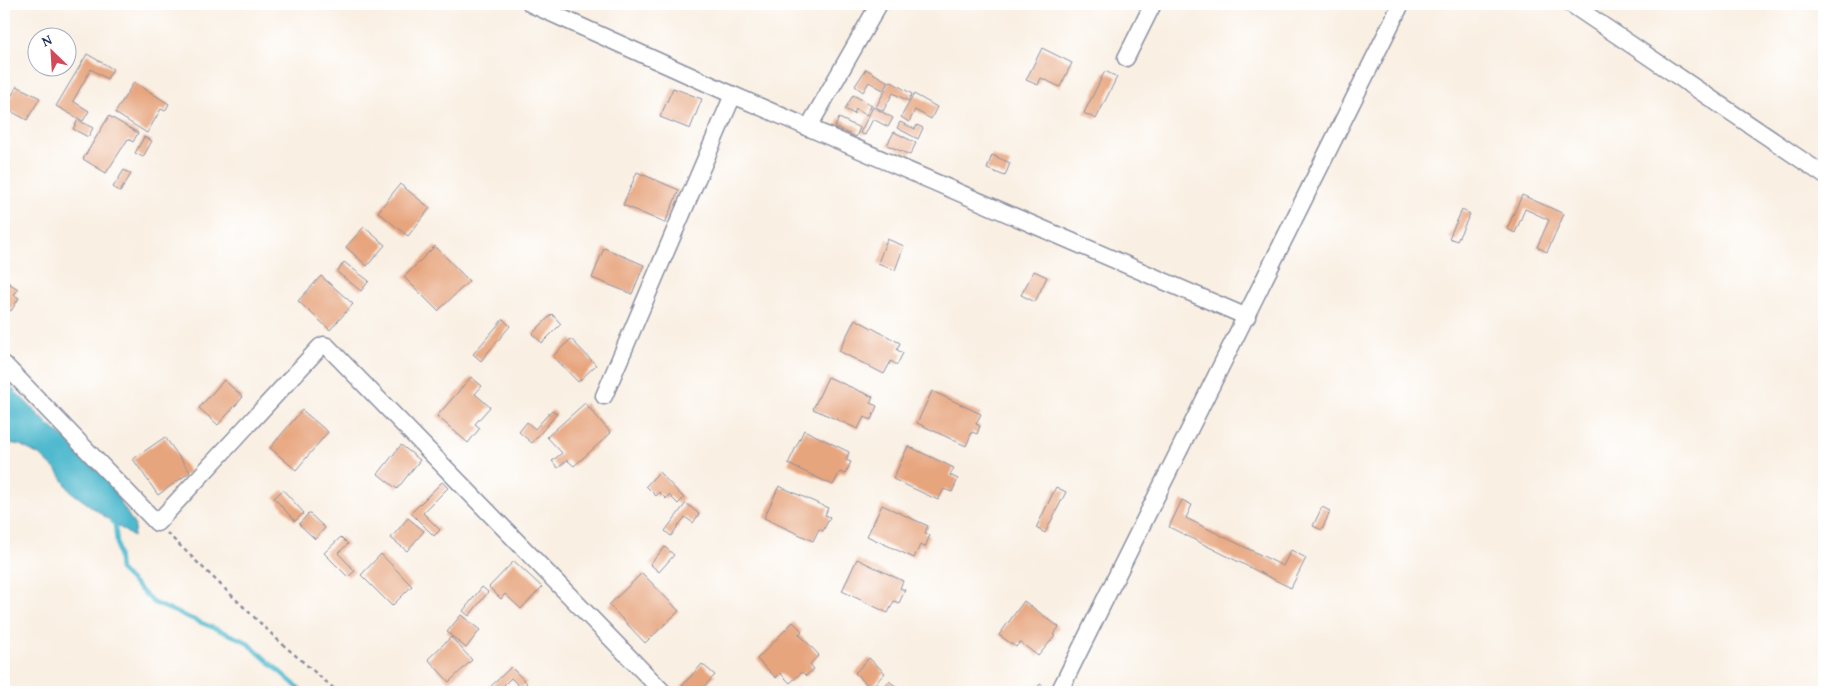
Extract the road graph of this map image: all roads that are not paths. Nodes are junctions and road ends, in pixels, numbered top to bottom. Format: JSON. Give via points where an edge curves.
{"nodes":[{"id":1,"x":532,"y":4,"type":"edge"},
{"id":2,"x":879,"y":4,"type":"edge"},
{"id":3,"x":1153,"y":4,"type":"edge"},
{"id":4,"x":1401,"y":4,"type":"edge"},
{"id":5,"x":1570,"y":4,"type":"edge"},
{"id":6,"x":1126,"y":58,"type":"dead end"},
{"id":7,"x":733,"y":95,"type":"junction"},
{"id":8,"x":808,"y":128,"type":"junction"},
{"id":9,"x":1824,"y":175,"type":"edge"},
{"id":10,"x":1247,"y":317,"type":"junction"},
{"id":11,"x":4,"y":364,"type":"edge"},
{"id":12,"x":604,"y":396,"type":"dead end"},
{"id":13,"x":662,"y":692,"type":"edge"},
{"id":14,"x":1059,"y":692,"type":"edge"}],
"edges":[{"from":1,"to":7,"type":"street"},
{"from":2,"to":8,"type":"street"},
{"from":3,"to":6,"type":"street"},
{"from":4,"to":10,"type":"street"},
{"from":5,"to":9,"type":"street"},
{"from":7,"to":8,"type":"street"},
{"from":7,"to":12,"type":"street"},
{"from":8,"to":10,"type":"street"},
{"from":10,"to":14,"type":"street"},
{"from":11,"to":13,"type":"street","via":[[157,523],[320,347],[328,346]]}]}
